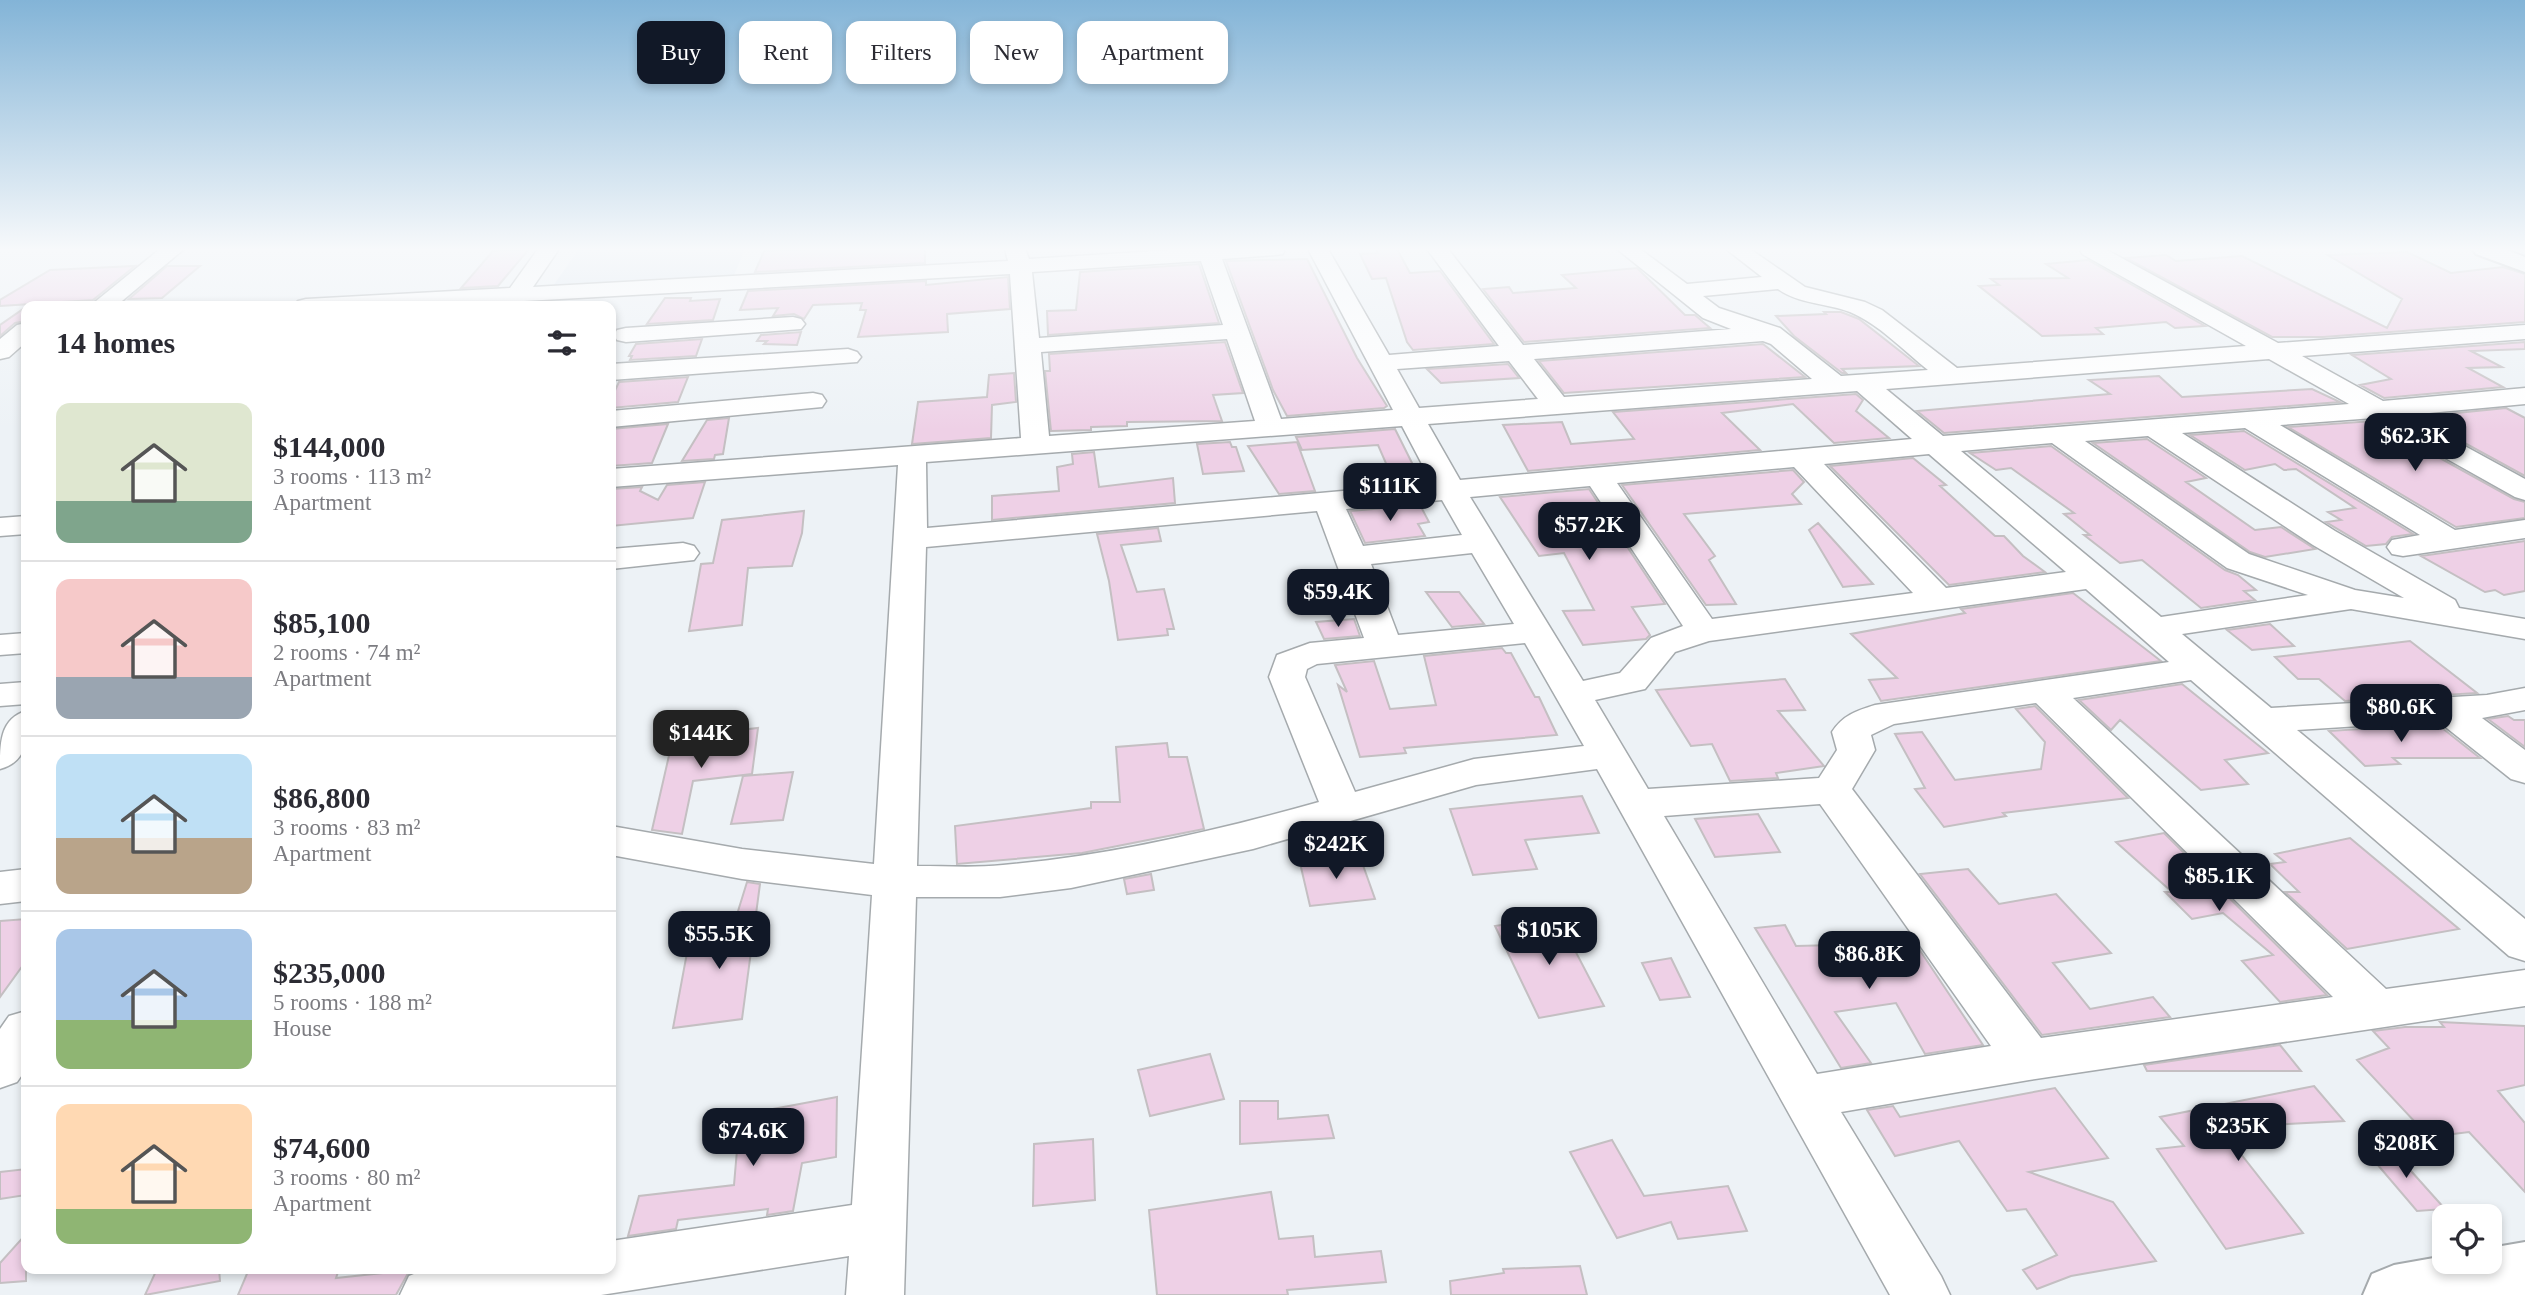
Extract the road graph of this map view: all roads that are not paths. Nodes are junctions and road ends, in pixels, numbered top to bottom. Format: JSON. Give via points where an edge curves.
{"nodes":[{"id":1,"x":638,"y":309,"type":"edge"},
{"id":2,"x":1023,"y":309,"type":"edge"},
{"id":3,"x":1228,"y":309,"type":"edge"},
{"id":4,"x":1351,"y":309,"type":"edge"},
{"id":5,"x":1485,"y":309,"type":"edge"},
{"id":6,"x":1706,"y":309,"type":"edge"},
{"id":7,"x":1860,"y":309,"type":"edge"},
{"id":8,"x":2198,"y":309,"type":"edge"},
{"id":9,"x":21,"y":322,"type":"edge"},
{"id":10,"x":0,"y":324,"type":"edge"},
{"id":11,"x":793,"y":324,"type":"dead end"},
{"id":12,"x":1235,"y":331,"type":"junction"},
{"id":13,"x":2525,"y":332,"type":"edge"},
{"id":14,"x":1771,"y":333,"type":"junction"},
{"id":15,"x":21,"y":334,"type":"edge"},
{"id":16,"x":626,"y":335,"type":"junction"},
{"id":17,"x":1027,"y":346,"type":"junction"},
{"id":18,"x":2272,"y":351,"type":"junction"},
{"id":19,"x":0,"y":352,"type":"edge"},
{"id":20,"x":1518,"y":352,"type":"junction"},
{"id":21,"x":616,"y":356,"type":"edge"},
{"id":22,"x":848,"y":357,"type":"dead end"},
{"id":23,"x":1380,"y":363,"type":"junction"},
{"id":24,"x":616,"y":372,"type":"edge"},
{"id":25,"x":1952,"y":376,"type":"junction"},
{"id":26,"x":1848,"y":383,"type":"junction"},
{"id":27,"x":2525,"y":396,"type":"edge"},
{"id":28,"x":2492,"y":399,"type":"junction"},
{"id":29,"x":813,"y":401,"type":"dead end"},
{"id":30,"x":1557,"y":406,"type":"junction"},
{"id":31,"x":2380,"y":411,"type":"junction"},
{"id":32,"x":2525,"y":415,"type":"edge"},
{"id":33,"x":1410,"y":417,"type":"junction"},
{"id":34,"x":616,"y":419,"type":"edge"},
{"id":35,"x":2251,"y":421,"type":"junction"},
{"id":36,"x":1272,"y":428,"type":"junction"},
{"id":37,"x":2155,"y":428,"type":"junction"},
{"id":38,"x":2059,"y":435,"type":"junction"},
{"id":39,"x":1937,"y":445,"type":"junction"},
{"id":40,"x":1036,"y":446,"type":"junction"},
{"id":41,"x":912,"y":455,"type":"junction"},
{"id":42,"x":1802,"y":458,"type":"junction"},
{"id":43,"x":616,"y":478,"type":"edge"},
{"id":44,"x":1599,"y":478,"type":"junction"},
{"id":45,"x":1451,"y":490,"type":"junction"},
{"id":46,"x":2525,"y":491,"type":"edge"},
{"id":47,"x":1328,"y":502,"type":"junction"},
{"id":48,"x":21,"y":525,"type":"edge"},
{"id":49,"x":0,"y":527,"type":"edge"},
{"id":50,"x":2525,"y":529,"type":"edge"},
{"id":51,"x":911,"y":539,"type":"junction"},
{"id":52,"x":2450,"y":540,"type":"junction"},
{"id":53,"x":1482,"y":542,"type":"junction"},
{"id":54,"x":2403,"y":547,"type":"dead end"},
{"id":55,"x":683,"y":553,"type":"dead end"},
{"id":56,"x":1352,"y":557,"type":"junction"},
{"id":57,"x":616,"y":559,"type":"edge"},
{"id":58,"x":2096,"y":578,"type":"junction"},
{"id":59,"x":1938,"y":599,"type":"junction"},
{"id":60,"x":2351,"y":599,"type":"junction"},
{"id":61,"x":2469,"y":621,"type":"junction"},
{"id":62,"x":2154,"y":628,"type":"junction"},
{"id":63,"x":2525,"y":629,"type":"edge"},
{"id":64,"x":1703,"y":631,"type":"junction"},
{"id":65,"x":1535,"y":632,"type":"junction"},
{"id":66,"x":21,"y":643,"type":"edge"},
{"id":67,"x":0,"y":645,"type":"edge"},
{"id":68,"x":1385,"y":647,"type":"junction"},
{"id":69,"x":2202,"y":668,"type":"junction"},
{"id":70,"x":2045,"y":691,"type":"junction"},
{"id":71,"x":21,"y":693,"type":"edge"},
{"id":72,"x":1572,"y":694,"type":"junction"},
{"id":73,"x":0,"y":695,"type":"edge"},
{"id":74,"x":2525,"y":699,"type":"edge"},
{"id":75,"x":2445,"y":709,"type":"junction"},
{"id":76,"x":2263,"y":720,"type":"junction"},
{"id":77,"x":21,"y":729,"type":"edge"},
{"id":78,"x":1609,"y":755,"type":"junction"},
{"id":79,"x":0,"y":756,"type":"edge"},
{"id":80,"x":2525,"y":770,"type":"edge"},
{"id":81,"x":1831,"y":790,"type":"junction"},
{"id":82,"x":1636,"y":804,"type":"junction"},
{"id":83,"x":1343,"y":811,"type":"junction"},
{"id":84,"x":616,"y":841,"type":"edge"},
{"id":85,"x":894,"y":883,"type":"junction"},
{"id":86,"x":21,"y":886,"type":"edge"},
{"id":87,"x":0,"y":888,"type":"edge"},
{"id":88,"x":2525,"y":944,"type":"edge"},
{"id":89,"x":2525,"y":988,"type":"edge"},
{"id":90,"x":2377,"y":1010,"type":"junction"},
{"id":91,"x":21,"y":1037,"type":"edge"},
{"id":92,"x":2029,"y":1060,"type":"junction"},
{"id":93,"x":0,"y":1068,"type":"edge"},
{"id":94,"x":1804,"y":1097,"type":"junction"},
{"id":95,"x":878,"y":1226,"type":"junction"},
{"id":96,"x":616,"y":1266,"type":"edge"},
{"id":97,"x":2525,"y":1272,"type":"edge"},
{"id":98,"x":567,"y":1274,"type":"edge"},
{"id":99,"x":429,"y":1295,"type":"edge"},
{"id":100,"x":875,"y":1295,"type":"edge"},
{"id":101,"x":1921,"y":1295,"type":"edge"},
{"id":102,"x":2394,"y":1295,"type":"edge"}],
"edges":[{"from":1,"to":16,"type":"street"},
{"from":2,"to":17,"type":"street"},
{"from":3,"to":12,"type":"street"},
{"from":4,"to":23,"type":"street"},
{"from":5,"to":20,"type":"street"},
{"from":6,"to":14,"type":"street"},
{"from":7,"to":25,"type":"street"},
{"from":8,"to":18,"type":"street"},
{"from":9,"to":10,"type":"street"},
{"from":11,"to":16,"type":"street"},
{"from":12,"to":17,"type":"street"},
{"from":12,"to":36,"type":"street"},
{"from":13,"to":18,"type":"street"},
{"from":14,"to":20,"type":"street"},
{"from":14,"to":26,"type":"street"},
{"from":15,"to":19,"type":"street"},
{"from":16,"to":21,"type":"street"},
{"from":17,"to":40,"type":"street"},
{"from":18,"to":25,"type":"street"},
{"from":18,"to":31,"type":"street"},
{"from":20,"to":23,"type":"street"},
{"from":20,"to":30,"type":"street"},
{"from":22,"to":24,"type":"street"},
{"from":23,"to":33,"type":"street"},
{"from":25,"to":26,"type":"street"},
{"from":26,"to":30,"type":"street"},
{"from":26,"to":39,"type":"street"},
{"from":27,"to":28,"type":"street"},
{"from":28,"to":31,"type":"street"},
{"from":28,"to":32,"type":"street"},
{"from":29,"to":34,"type":"street"},
{"from":30,"to":33,"type":"street"},
{"from":31,"to":35,"type":"street"},
{"from":31,"to":46,"type":"street"},
{"from":33,"to":36,"type":"street"},
{"from":33,"to":45,"type":"street"},
{"from":35,"to":37,"type":"street"},
{"from":35,"to":52,"type":"street"},
{"from":36,"to":40,"type":"street"},
{"from":37,"to":38,"type":"street"},
{"from":37,"to":61,"type":"street","via":[[2324,538]]},
{"from":38,"to":39,"type":"street"},
{"from":38,"to":60,"type":"street","via":[[2238,561]]},
{"from":39,"to":42,"type":"street"},
{"from":39,"to":58,"type":"street"},
{"from":40,"to":41,"type":"street"},
{"from":41,"to":43,"type":"street"},
{"from":41,"to":51,"type":"street"},
{"from":42,"to":44,"type":"street"},
{"from":42,"to":59,"type":"street"},
{"from":44,"to":45,"type":"street"},
{"from":44,"to":64,"type":"street"},
{"from":45,"to":47,"type":"street"},
{"from":45,"to":53,"type":"street"},
{"from":47,"to":51,"type":"street"},
{"from":47,"to":56,"type":"street"},
{"from":48,"to":49,"type":"street"},
{"from":50,"to":52,"type":"street"},
{"from":51,"to":85,"type":"street"},
{"from":52,"to":54,"type":"street"},
{"from":53,"to":56,"type":"street"},
{"from":53,"to":65,"type":"street"},
{"from":55,"to":57,"type":"street"},
{"from":56,"to":68,"type":"street"},
{"from":58,"to":59,"type":"street"},
{"from":58,"to":62,"type":"street"},
{"from":59,"to":64,"type":"street"},
{"from":60,"to":61,"type":"street"},
{"from":60,"to":62,"type":"street"},
{"from":61,"to":63,"type":"street"},
{"from":62,"to":69,"type":"street"},
{"from":64,"to":72,"type":"street","via":[[1663,645],[1632,681]]},
{"from":65,"to":68,"type":"street"},
{"from":65,"to":72,"type":"street"},
{"from":66,"to":67,"type":"street"},
{"from":68,"to":83,"type":"street","via":[[1310,654],[1290,663],[1287,677]]},
{"from":69,"to":70,"type":"street"},
{"from":69,"to":76,"type":"street"},
{"from":70,"to":81,"type":"street","via":[[1888,713],[1862,722],[1851,732],[1856,750]]},
{"from":70,"to":90,"type":"street"},
{"from":71,"to":73,"type":"street"},
{"from":72,"to":78,"type":"street"},
{"from":74,"to":75,"type":"street"},
{"from":75,"to":76,"type":"street"},
{"from":75,"to":80,"type":"street"},
{"from":76,"to":88,"type":"street"},
{"from":77,"to":79,"type":"street"},
{"from":78,"to":82,"type":"street"},
{"from":78,"to":83,"type":"street","via":[[1474,772]]},
{"from":81,"to":82,"type":"street"},
{"from":81,"to":92,"type":"street"},
{"from":82,"to":94,"type":"street"},
{"from":83,"to":85,"type":"street","via":[[1071,873],[1000,881]]},
{"from":84,"to":85,"type":"street","via":[[743,864]]},
{"from":85,"to":95,"type":"street"},
{"from":86,"to":87,"type":"street"},
{"from":89,"to":90,"type":"street"},
{"from":90,"to":92,"type":"street"},
{"from":91,"to":93,"type":"street"},
{"from":92,"to":94,"type":"street"},
{"from":94,"to":101,"type":"street"},
{"from":95,"to":96,"type":"street"},
{"from":95,"to":100,"type":"street"},
{"from":97,"to":102,"type":"street"},
{"from":98,"to":99,"type":"street"}]}
